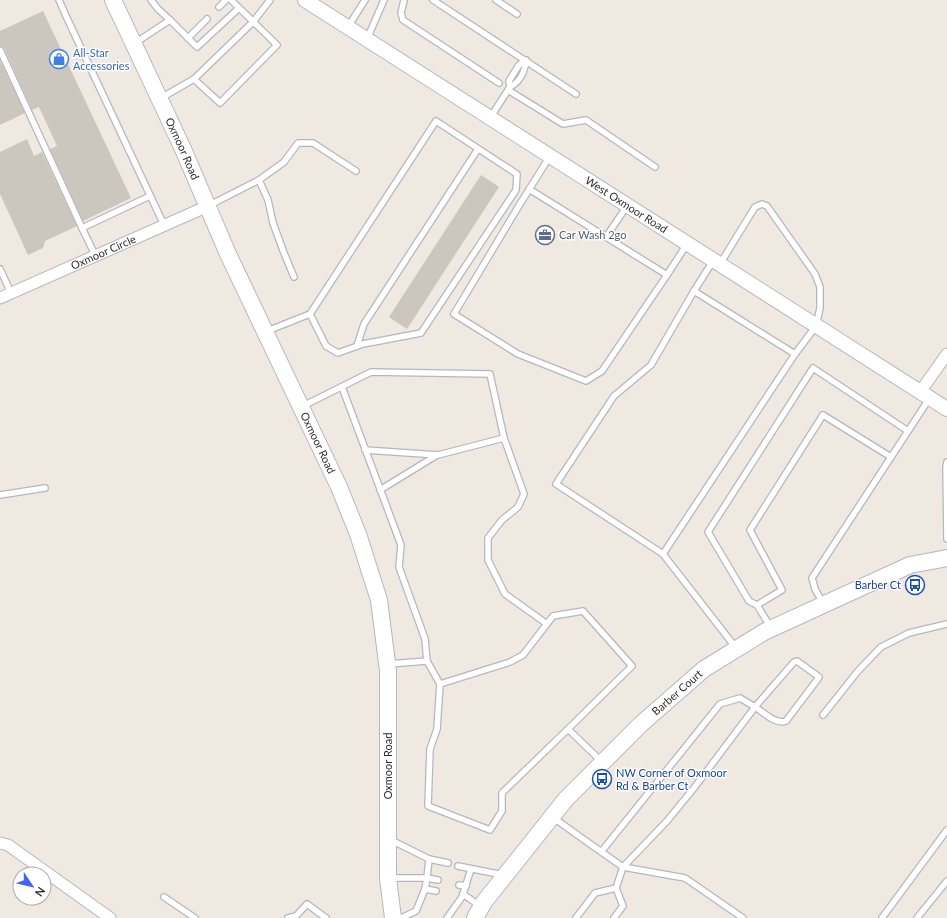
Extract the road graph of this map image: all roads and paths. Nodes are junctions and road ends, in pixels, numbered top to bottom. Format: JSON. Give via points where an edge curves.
{"nodes":[{"id":1,"x":59,"y":0,"type":"edge"},
{"id":2,"x":113,"y":0,"type":"edge"},
{"id":3,"x":151,"y":0,"type":"edge"},
{"id":4,"x":226,"y":0,"type":"edge"},
{"id":5,"x":231,"y":0,"type":"edge"},
{"id":6,"x":270,"y":0,"type":"edge"},
{"id":7,"x":305,"y":0,"type":"edge"},
{"id":8,"x":365,"y":0,"type":"edge"},
{"id":9,"x":384,"y":0,"type":"edge"},
{"id":10,"x":404,"y":0,"type":"edge"},
{"id":11,"x":433,"y":0,"type":"edge"},
{"id":12,"x":496,"y":0,"type":"edge"},
{"id":13,"x":219,"y":7,"type":"dead end"},
{"id":14,"x":239,"y":8,"type":"junction"},
{"id":15,"x":518,"y":14,"type":"dead end"},
{"id":16,"x":207,"y":19,"type":"dead end"},
{"id":17,"x":170,"y":20,"type":"junction"},
{"id":18,"x":253,"y":22,"type":"junction"},
{"id":19,"x":348,"y":27,"type":"junction"},
{"id":20,"x":188,"y":38,"type":"junction"},
{"id":21,"x":367,"y":39,"type":"junction"},
{"id":22,"x":133,"y":44,"type":"junction"},
{"id":23,"x":0,"y":50,"type":"edge"},
{"id":24,"x":526,"y":60,"type":"junction"},
{"id":25,"x":194,"y":79,"type":"junction"},
{"id":26,"x":499,"y":83,"type":"dead end"},
{"id":27,"x":509,"y":88,"type":"junction"},
{"id":28,"x":576,"y":94,"type":"dead end"},
{"id":29,"x":159,"y":99,"type":"junction"},
{"id":30,"x":490,"y":118,"type":"junction"},
{"id":31,"x":478,"y":149,"type":"junction"},
{"id":32,"x":550,"y":156,"type":"junction"},
{"id":33,"x":654,"y":168,"type":"dead end"},
{"id":34,"x":356,"y":171,"type":"dead end"},
{"id":35,"x":259,"y":180,"type":"junction"},
{"id":36,"x":529,"y":189,"type":"junction"},
{"id":37,"x":150,"y":196,"type":"junction"},
{"id":38,"x":627,"y":205,"type":"junction"},
{"id":39,"x":208,"y":206,"type":"junction"},
{"id":40,"x":164,"y":225,"type":"junction"},
{"id":41,"x":82,"y":228,"type":"junction"},
{"id":42,"x":606,"y":237,"type":"junction"},
{"id":43,"x":687,"y":244,"type":"junction"},
{"id":44,"x":95,"y":255,"type":"junction"},
{"id":45,"x":717,"y":263,"type":"junction"},
{"id":46,"x":0,"y":269,"type":"edge"},
{"id":47,"x":667,"y":275,"type":"junction"},
{"id":48,"x":294,"y":277,"type":"dead end"},
{"id":49,"x":694,"y":291,"type":"junction"},
{"id":50,"x":11,"y":293,"type":"junction"},
{"id":51,"x":0,"y":298,"type":"edge"},
{"id":52,"x":310,"y":314,"type":"junction"},
{"id":53,"x":816,"y":326,"type":"junction"},
{"id":54,"x":265,"y":332,"type":"junction"},
{"id":55,"x":357,"y":346,"type":"junction"},
{"id":56,"x":795,"y":354,"type":"junction"},
{"id":57,"x":946,"y":358,"type":"edge"},
{"id":58,"x":342,"y":386,"type":"junction"},
{"id":59,"x":925,"y":395,"type":"junction"},
{"id":60,"x":301,"y":407,"type":"junction"},
{"id":61,"x":947,"y":409,"type":"edge"},
{"id":62,"x":908,"y":431,"type":"junction"},
{"id":63,"x":504,"y":438,"type":"junction"},
{"id":64,"x":365,"y":450,"type":"junction"},
{"id":65,"x":438,"y":455,"type":"junction"},
{"id":66,"x":891,"y":457,"type":"junction"},
{"id":67,"x":947,"y":462,"type":"edge"},
{"id":68,"x":46,"y":488,"type":"dead end"},
{"id":69,"x":380,"y":490,"type":"junction"},
{"id":70,"x":0,"y":495,"type":"edge"},
{"id":71,"x":947,"y":540,"type":"edge"},
{"id":72,"x":663,"y":554,"type":"junction"},
{"id":73,"x":947,"y":558,"type":"edge"},
{"id":74,"x":824,"y":604,"type":"junction"},
{"id":75,"x":757,"y":605,"type":"junction"},
{"id":76,"x":547,"y":624,"type":"junction"},
{"id":77,"x":947,"y":624,"type":"edge"},
{"id":78,"x":772,"y":628,"type":"junction"},
{"id":79,"x":736,"y":649,"type":"junction"},
{"id":80,"x":427,"y":661,"type":"junction"},
{"id":81,"x":387,"y":664,"type":"junction"},
{"id":82,"x":440,"y":684,"type":"junction"},
{"id":83,"x":755,"y":707,"type":"junction"},
{"id":84,"x":823,"y":715,"type":"dead end"},
{"id":85,"x":568,"y":729,"type":"junction"},
{"id":86,"x":602,"y":763,"type":"junction"},
{"id":87,"x":552,"y":816,"type":"junction"},
{"id":88,"x":947,"y":830,"type":"edge"},
{"id":89,"x":388,"y":838,"type":"junction"},
{"id":90,"x":0,"y":843,"type":"edge"},
{"id":91,"x":601,"y":852,"type":"junction"},
{"id":92,"x":429,"y":859,"type":"junction"},
{"id":93,"x":448,"y":863,"type":"dead end"},
{"id":94,"x":458,"y":866,"type":"dead end"},
{"id":95,"x":623,"y":867,"type":"junction"},
{"id":96,"x":471,"y":869,"type":"junction"},
{"id":97,"x":505,"y":875,"type":"junction"},
{"id":98,"x":388,"y":878,"type":"junction"},
{"id":99,"x":427,"y":878,"type":"junction"},
{"id":100,"x":438,"y":880,"type":"dead end"},
{"id":101,"x":947,"y":881,"type":"edge"},
{"id":102,"x":459,"y":885,"type":"dead end"},
{"id":103,"x":466,"y":886,"type":"junction"},
{"id":104,"x":616,"y":888,"type":"junction"},
{"id":105,"x":425,"y":889,"type":"junction"},
{"id":106,"x":436,"y":891,"type":"dead end"},
{"id":107,"x":461,"y":896,"type":"junction"},
{"id":108,"x":164,"y":897,"type":"dead end"},
{"id":109,"x":480,"y":909,"type":"edge"},
{"id":110,"x":104,"y":916,"type":"edge"},
{"id":111,"x":195,"y":918,"type":"edge"},
{"id":112,"x":288,"y":918,"type":"edge"},
{"id":113,"x":326,"y":918,"type":"edge"},
{"id":114,"x":393,"y":918,"type":"edge"},
{"id":115,"x":401,"y":918,"type":"edge"},
{"id":116,"x":447,"y":918,"type":"edge"},
{"id":117,"x":467,"y":918,"type":"edge"},
{"id":118,"x":576,"y":918,"type":"edge"},
{"id":119,"x":614,"y":918,"type":"edge"},
{"id":120,"x":743,"y":918,"type":"edge"},
{"id":121,"x":882,"y":918,"type":"edge"},
{"id":122,"x":917,"y":918,"type":"edge"}],
"edges":[{"from":1,"to":37,"type":"lane"},
{"from":2,"to":22,"type":"main road","name":"Oxmoor Road"},
{"from":3,"to":17,"type":"lane"},
{"from":4,"to":13,"type":"lane"},
{"from":5,"to":14,"type":"lane"},
{"from":6,"to":18,"type":"lane"},
{"from":7,"to":19,"type":"street","name":"West Oxmoor Road"},
{"from":8,"to":19,"type":"lane"},
{"from":9,"to":21,"type":"lane"},
{"from":10,"to":26,"type":"lane","via":[[401,13],[403,20]]},
{"from":11,"to":24,"type":"lane"},
{"from":12,"to":15,"type":"lane"},
{"from":14,"to":18,"type":"lane"},
{"from":14,"to":20,"type":"lane","via":[[197,47]]},
{"from":16,"to":20,"type":"lane"},
{"from":17,"to":20,"type":"lane"},
{"from":17,"to":22,"type":"lane"},
{"from":18,"to":25,"type":"lane"},
{"from":18,"to":25,"type":"lane","via":[[277,45],[220,103]]},
{"from":19,"to":21,"type":"street","name":"West Oxmoor Road"},
{"from":21,"to":30,"type":"street","name":"West Oxmoor Road"},
{"from":22,"to":29,"type":"main road","name":"Oxmoor Road"},
{"from":23,"to":41,"type":"lane"},
{"from":24,"to":27,"type":"lane","via":[[525,69],[515,84]]},
{"from":24,"to":28,"type":"lane"},
{"from":25,"to":29,"type":"lane"},
{"from":27,"to":30,"type":"lane"},
{"from":27,"to":33,"type":"lane","via":[[563,124],[586,120]]},
{"from":29,"to":39,"type":"main road","name":"Oxmoor Road"},
{"from":30,"to":32,"type":"street","name":"West Oxmoor Road"},
{"from":31,"to":52,"type":"lane","via":[[436,121]]},
{"from":31,"to":55,"type":"lane","via":[[364,324]]},
{"from":31,"to":55,"type":"lane","via":[[517,174],[516,190],[421,333]]},
{"from":32,"to":36,"type":"lane"},
{"from":32,"to":38,"type":"street","name":"West Oxmoor Road"},
{"from":34,"to":35,"type":"lane","via":[[313,143],[298,143],[284,162]]},
{"from":35,"to":39,"type":"lane"},
{"from":35,"to":48,"type":"lane","via":[[268,200],[272,223]]},
{"from":36,"to":42,"type":"lane"},
{"from":36,"to":47,"type":"lane","via":[[454,314],[473,326],[518,354],[586,381],[602,371]]},
{"from":37,"to":40,"type":"lane"},
{"from":37,"to":41,"type":"lane"},
{"from":38,"to":42,"type":"lane"},
{"from":38,"to":43,"type":"street","name":"West Oxmoor Road"},
{"from":39,"to":40,"type":"street","name":"Oxmoor Circle"},
{"from":39,"to":54,"type":"main road","name":"Oxmoor Road"},
{"from":40,"to":44,"type":"street","name":"Oxmoor Circle"},
{"from":41,"to":44,"type":"lane"},
{"from":42,"to":47,"type":"lane"},
{"from":43,"to":45,"type":"street","name":"West Oxmoor Road"},
{"from":43,"to":47,"type":"lane"},
{"from":44,"to":50,"type":"street","name":"Oxmoor Circle"},
{"from":45,"to":49,"type":"lane"},
{"from":45,"to":53,"type":"street","name":"West Oxmoor Road"},
{"from":45,"to":53,"type":"lane","via":[[755,207],[762,204],[767,206],[815,274],[820,286],[820,308]]},
{"from":46,"to":50,"type":"lane"},
{"from":49,"to":56,"type":"lane"},
{"from":49,"to":72,"type":"lane","via":[[651,365],[614,396],[556,484]]},
{"from":50,"to":51,"type":"street","name":"Oxmoor Circle"},
{"from":52,"to":54,"type":"lane"},
{"from":52,"to":55,"type":"lane","via":[[326,346],[338,353]]},
{"from":53,"to":56,"type":"lane"},
{"from":53,"to":59,"type":"street","name":"West Oxmoor Road"},
{"from":54,"to":60,"type":"main road","name":"Oxmoor Road"},
{"from":56,"to":72,"type":"lane"},
{"from":57,"to":59,"type":"street"},
{"from":58,"to":60,"type":"lane"},
{"from":58,"to":63,"type":"lane","via":[[371,372],[490,374]]},
{"from":58,"to":64,"type":"lane"},
{"from":59,"to":61,"type":"street","name":"West Oxmoor Road"},
{"from":59,"to":62,"type":"lane"},
{"from":60,"to":81,"type":"main road","name":"Oxmoor Road","via":[[358,534],[379,600]]},
{"from":62,"to":66,"type":"lane"},
{"from":62,"to":75,"type":"lane","via":[[813,368],[708,532],[749,601]]},
{"from":63,"to":65,"type":"lane"},
{"from":63,"to":76,"type":"lane","via":[[524,494],[518,507],[502,520],[488,538],[488,560],[505,594]]},
{"from":64,"to":65,"type":"lane"},
{"from":64,"to":69,"type":"lane"},
{"from":65,"to":69,"type":"lane"},
{"from":66,"to":74,"type":"lane","via":[[812,578]]},
{"from":66,"to":75,"type":"lane","via":[[823,415],[750,530],[782,590]]},
{"from":67,"to":71,"type":"lane"},
{"from":68,"to":70,"type":"lane"},
{"from":69,"to":80,"type":"lane","via":[[401,545],[399,567],[425,639]]},
{"from":72,"to":79,"type":"lane"},
{"from":73,"to":74,"type":"main road","name":"Barber Court","via":[[910,565]]},
{"from":74,"to":78,"type":"main road","name":"Barber Court"},
{"from":75,"to":78,"type":"lane"},
{"from":76,"to":82,"type":"lane","via":[[517,659]]},
{"from":76,"to":85,"type":"lane","via":[[553,616],[583,611],[632,666]]},
{"from":77,"to":84,"type":"lane","via":[[909,633],[882,647],[858,671]]},
{"from":78,"to":79,"type":"main road","name":"Barber Court"},
{"from":79,"to":86,"type":"main road","name":"Barber Court","via":[[704,669],[641,724]]},
{"from":80,"to":81,"type":"lane"},
{"from":80,"to":82,"type":"lane"},
{"from":81,"to":89,"type":"main road","name":"Oxmoor Road"},
{"from":82,"to":85,"type":"lane","via":[[437,729],[430,749],[428,806],[490,830],[502,811],[502,793]]},
{"from":83,"to":83,"type":"lane","via":[[782,723],[818,677],[800,662],[794,662]]},
{"from":83,"to":91,"type":"lane","via":[[740,698],[720,704]]},
{"from":83,"to":95,"type":"lane","via":[[668,821]]},
{"from":85,"to":86,"type":"lane"},
{"from":86,"to":87,"type":"main road","name":"Barber Court"},
{"from":87,"to":91,"type":"lane"},
{"from":87,"to":97,"type":"main road","name":"Barber Court"},
{"from":88,"to":121,"type":"lane"},
{"from":89,"to":92,"type":"lane"},
{"from":89,"to":98,"type":"main road","name":"Oxmoor Road"},
{"from":90,"to":110,"type":"street","via":[[8,845]]},
{"from":91,"to":95,"type":"lane"},
{"from":92,"to":93,"type":"lane"},
{"from":92,"to":99,"type":"lane"},
{"from":94,"to":96,"type":"lane"},
{"from":95,"to":104,"type":"lane"},
{"from":95,"to":120,"type":"lane","via":[[685,878]]},
{"from":96,"to":97,"type":"lane"},
{"from":96,"to":103,"type":"lane"},
{"from":97,"to":109,"type":"main road","name":"Barber Court"},
{"from":98,"to":99,"type":"lane"},
{"from":98,"to":114,"type":"main road","name":"Oxmoor Road"},
{"from":99,"to":100,"type":"lane"},
{"from":99,"to":105,"type":"lane"},
{"from":101,"to":122,"type":"lane"},
{"from":102,"to":103,"type":"lane"},
{"from":103,"to":107,"type":"lane"},
{"from":104,"to":118,"type":"lane","via":[[595,893]]},
{"from":104,"to":119,"type":"lane","via":[[623,906]]},
{"from":105,"to":106,"type":"lane"},
{"from":105,"to":115,"type":"lane","via":[[416,912]]},
{"from":107,"to":109,"type":"lane"},
{"from":107,"to":116,"type":"lane"},
{"from":108,"to":111,"type":"lane"},
{"from":109,"to":117,"type":"main road","name":"Barber Court"},
{"from":112,"to":113,"type":"lane","via":[[296,916],[307,904]]}]}
